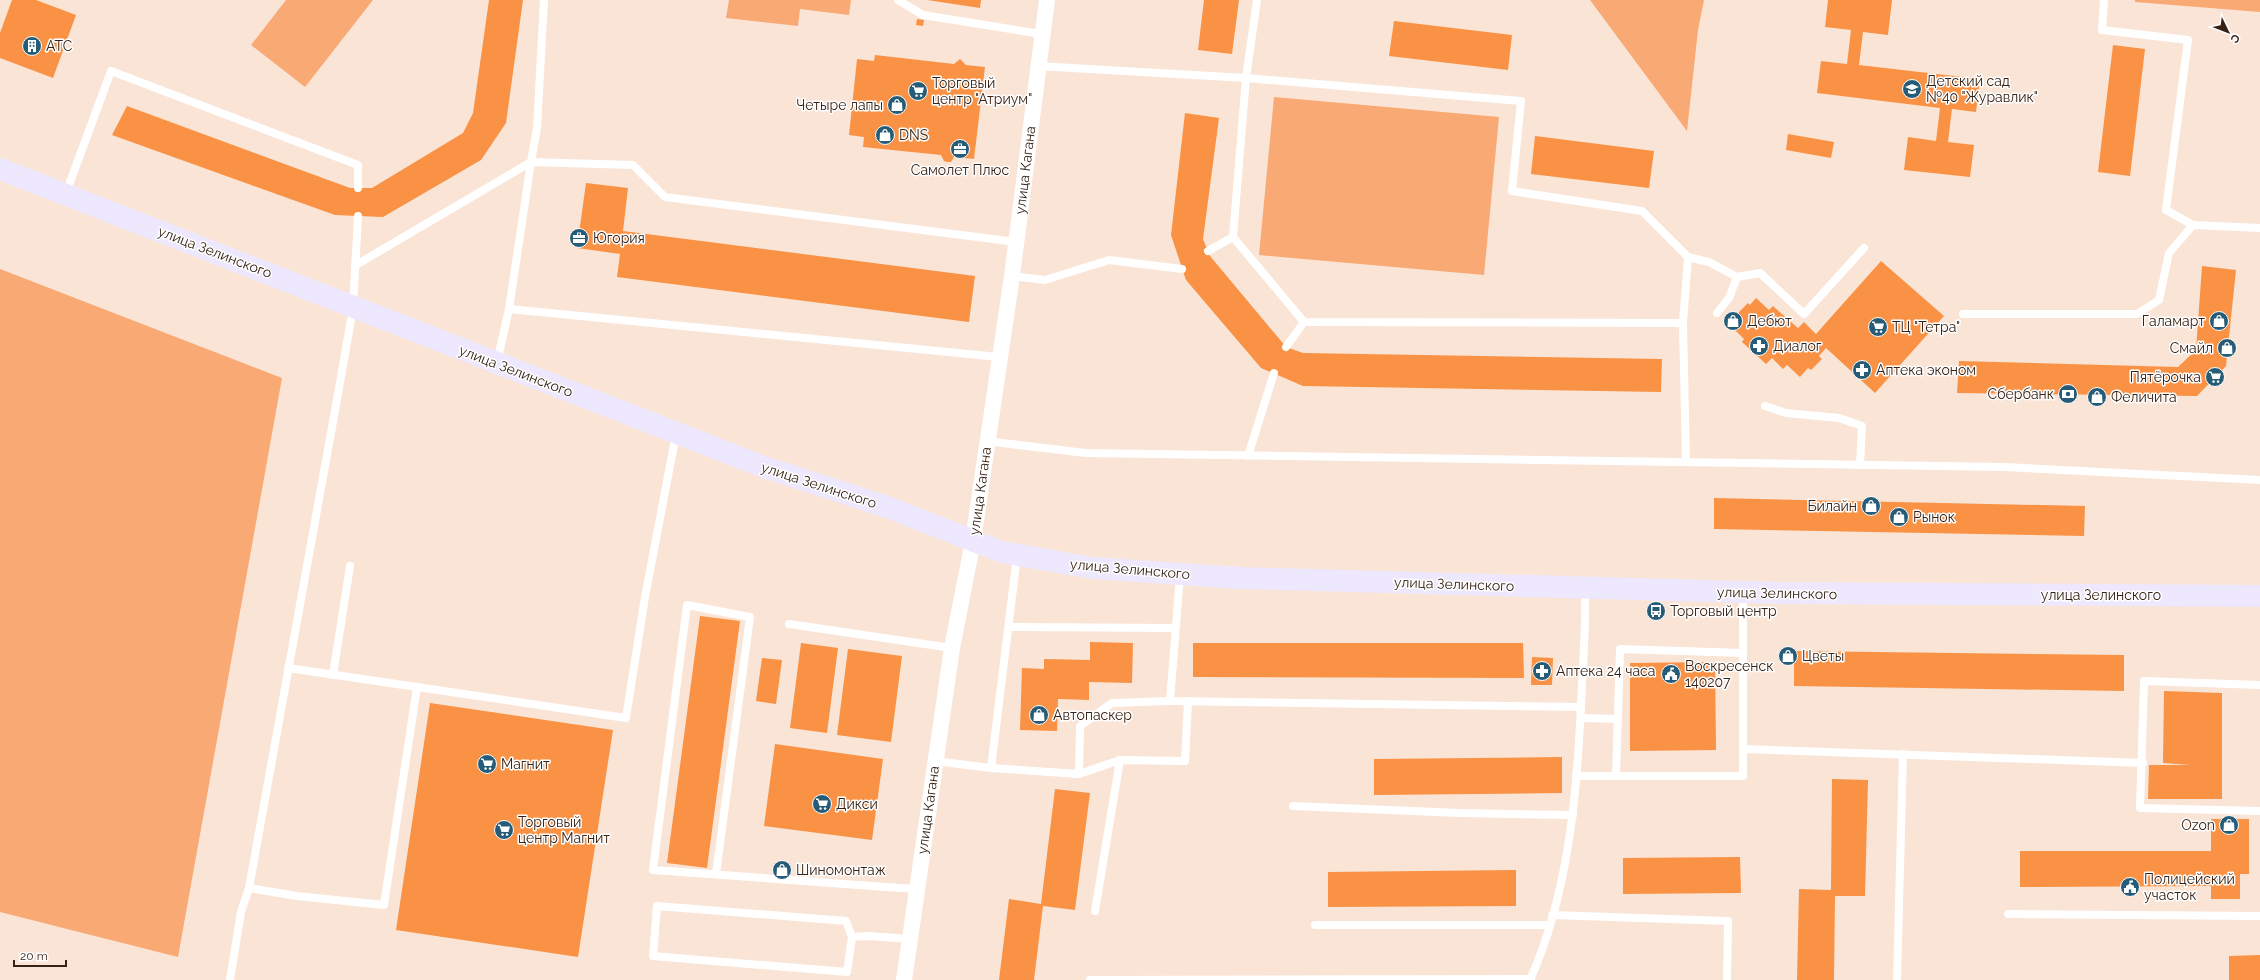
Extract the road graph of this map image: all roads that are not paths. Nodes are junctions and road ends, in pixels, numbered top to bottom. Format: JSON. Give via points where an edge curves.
{"nodes":[{"id":1,"x":544,"y":0,"type":"edge"},
{"id":2,"x":898,"y":0,"type":"edge"},
{"id":3,"x":1047,"y":0,"type":"edge"},
{"id":4,"x":1257,"y":0,"type":"edge"},
{"id":5,"x":2104,"y":0,"type":"edge"},
{"id":6,"x":1041,"y":34,"type":"junction"},
{"id":7,"x":1037,"y":66,"type":"junction"},
{"id":8,"x":1246,"y":78,"type":"junction"},
{"id":9,"x":531,"y":162,"type":"junction"},
{"id":10,"x":0,"y":169,"type":"edge"},
{"id":11,"x":358,"y":188,"type":"dead end"},
{"id":12,"x":65,"y":194,"type":"junction"},
{"id":13,"x":358,"y":216,"type":"dead end"},
{"id":14,"x":2192,"y":225,"type":"junction"},
{"id":15,"x":2260,"y":228,"type":"edge"},
{"id":16,"x":1233,"y":237,"type":"junction"},
{"id":17,"x":1016,"y":242,"type":"junction"},
{"id":18,"x":1864,"y":248,"type":"dead end"},
{"id":19,"x":1208,"y":251,"type":"dead end"},
{"id":20,"x":1688,"y":258,"type":"junction"},
{"id":21,"x":356,"y":265,"type":"junction"},
{"id":22,"x":1182,"y":269,"type":"dead end"},
{"id":23,"x":1012,"y":276,"type":"junction"},
{"id":24,"x":1737,"y":277,"type":"junction"},
{"id":25,"x":352,"y":308,"type":"junction"},
{"id":26,"x":509,"y":309,"type":"junction"},
{"id":27,"x":1717,"y":313,"type":"dead end"},
{"id":28,"x":1963,"y":314,"type":"dead end"},
{"id":29,"x":1304,"y":322,"type":"junction"},
{"id":30,"x":1683,"y":323,"type":"junction"},
{"id":31,"x":1286,"y":347,"type":"dead end"},
{"id":32,"x":999,"y":357,"type":"junction"},
{"id":33,"x":497,"y":364,"type":"junction"},
{"id":34,"x":1274,"y":373,"type":"dead end"},
{"id":35,"x":1765,"y":406,"type":"dead end"},
{"id":36,"x":676,"y":434,"type":"junction"},
{"id":37,"x":986,"y":441,"type":"junction"},
{"id":38,"x":1248,"y":456,"type":"junction"},
{"id":39,"x":1686,"y":462,"type":"junction"},
{"id":40,"x":1860,"y":465,"type":"junction"},
{"id":41,"x":2260,"y":480,"type":"edge"},
{"id":42,"x":973,"y":541,"type":"junction"},
{"id":43,"x":1017,"y":554,"type":"junction"},
{"id":44,"x":350,"y":566,"type":"dead end"},
{"id":45,"x":1180,"y":574,"type":"junction"},
{"id":46,"x":1585,"y":588,"type":"junction"},
{"id":47,"x":1743,"y":592,"type":"junction"},
{"id":48,"x":2260,"y":596,"type":"edge"},
{"id":49,"x":789,"y":624,"type":"dead end"},
{"id":50,"x":1009,"y":627,"type":"junction"},
{"id":51,"x":1175,"y":628,"type":"junction"},
{"id":52,"x":952,"y":648,"type":"junction"},
{"id":53,"x":1743,"y":653,"type":"junction"},
{"id":54,"x":288,"y":668,"type":"junction"},
{"id":55,"x":333,"y":675,"type":"junction"},
{"id":56,"x":2260,"y":685,"type":"edge"},
{"id":57,"x":417,"y":687,"type":"junction"},
{"id":58,"x":1170,"y":701,"type":"junction"},
{"id":59,"x":1188,"y":701,"type":"junction"},
{"id":60,"x":1581,"y":707,"type":"junction"},
{"id":61,"x":1581,"y":718,"type":"junction"},
{"id":62,"x":1618,"y":719,"type":"junction"},
{"id":63,"x":1743,"y":749,"type":"junction"},
{"id":64,"x":1903,"y":754,"type":"junction"},
{"id":65,"x":1120,"y":760,"type":"junction"},
{"id":66,"x":936,"y":761,"type":"junction"},
{"id":67,"x":2143,"y":763,"type":"junction"},
{"id":68,"x":991,"y":768,"type":"junction"},
{"id":69,"x":1079,"y":774,"type":"junction"},
{"id":70,"x":1576,"y":776,"type":"junction"},
{"id":71,"x":1616,"y":776,"type":"junction"},
{"id":72,"x":1293,"y":806,"type":"dead end"},
{"id":73,"x":2260,"y":811,"type":"edge"},
{"id":74,"x":1572,"y":815,"type":"junction"},
{"id":75,"x":716,"y":874,"type":"junction"},
{"id":76,"x":249,"y":888,"type":"junction"},
{"id":77,"x":917,"y":889,"type":"junction"},
{"id":78,"x":1095,"y":911,"type":"dead end"},
{"id":79,"x":2008,"y":914,"type":"dead end"},
{"id":80,"x":1552,"y":915,"type":"junction"},
{"id":81,"x":2260,"y":916,"type":"edge"},
{"id":82,"x":1315,"y":925,"type":"dead end"},
{"id":83,"x":1549,"y":925,"type":"junction"},
{"id":84,"x":852,"y":937,"type":"junction"},
{"id":85,"x":910,"y":939,"type":"junction"},
{"id":86,"x":1530,"y":979,"type":"edge"},
{"id":87,"x":230,"y":980,"type":"edge"},
{"id":88,"x":904,"y":980,"type":"edge"},
{"id":89,"x":1090,"y":980,"type":"edge"},
{"id":90,"x":1728,"y":980,"type":"edge"},
{"id":91,"x":1897,"y":980,"type":"edge"}],
"edges":[{"from":1,"to":9,"type":"lane","via":[[537,128]]},
{"from":2,"to":6,"type":"lane","via":[[923,15]]},
{"from":3,"to":6,"type":"street","name":"улица Кагана"},
{"from":4,"to":8,"type":"lane"},
{"from":5,"to":14,"type":"lane","via":[[2102,30],[2188,40],[2166,210]]},
{"from":6,"to":7,"type":"street","name":"улица Кагана"},
{"from":7,"to":8,"type":"lane"},
{"from":7,"to":17,"type":"street","name":"улица Кагана"},
{"from":8,"to":16,"type":"lane"},
{"from":8,"to":20,"type":"lane","via":[[1521,101],[1512,191],[1642,211]]},
{"from":9,"to":17,"type":"lane","via":[[633,165],[665,197]]},
{"from":9,"to":21,"type":"lane"},
{"from":9,"to":26,"type":"lane"},
{"from":10,"to":12,"type":"street","name":"улица Зелинского"},
{"from":11,"to":12,"type":"lane","via":[[358,165],[111,71]]},
{"from":12,"to":25,"type":"street","name":"улица Зелинского","via":[[306,287]]},
{"from":13,"to":21,"type":"lane"},
{"from":14,"to":15,"type":"lane"},
{"from":14,"to":28,"type":"lane","via":[[2169,253],[2159,300],[2137,314]]},
{"from":16,"to":19,"type":"lane"},
{"from":16,"to":29,"type":"lane"},
{"from":17,"to":23,"type":"street","name":"улица Кагана"},
{"from":18,"to":24,"type":"lane","via":[[1804,314],[1760,273]]},
{"from":20,"to":24,"type":"lane","via":[[1709,262]]},
{"from":20,"to":30,"type":"lane"},
{"from":21,"to":25,"type":"lane"},
{"from":22,"to":23,"type":"lane","via":[[1109,260],[1045,280]]},
{"from":23,"to":32,"type":"street","name":"улица Кагана"},
{"from":24,"to":27,"type":"lane","via":[[1729,298]]},
{"from":25,"to":33,"type":"street","name":"улица Зелинского"},
{"from":25,"to":54,"type":"lane"},
{"from":26,"to":32,"type":"lane"},
{"from":26,"to":33,"type":"lane"},
{"from":29,"to":30,"type":"lane"},
{"from":29,"to":31,"type":"lane"},
{"from":30,"to":39,"type":"lane"},
{"from":32,"to":37,"type":"street","name":"улица Кагана"},
{"from":33,"to":36,"type":"street","name":"улица Зелинского"},
{"from":34,"to":38,"type":"lane"},
{"from":35,"to":40,"type":"lane","via":[[1786,413],[1839,418],[1862,426]]},
{"from":36,"to":42,"type":"street","name":"улица Зелинского","via":[[764,467],[890,508]]},
{"from":36,"to":57,"type":"lane","via":[[645,597],[626,718]]},
{"from":37,"to":38,"type":"lane","via":[[1085,453]]},
{"from":37,"to":42,"type":"street","name":"улица Кагана"},
{"from":38,"to":39,"type":"lane"},
{"from":39,"to":40,"type":"lane"},
{"from":40,"to":41,"type":"lane","via":[[2004,467]]},
{"from":42,"to":43,"type":"street","name":"улица Зелинского","via":[[1002,552]]},
{"from":42,"to":52,"type":"street","name":"улица Кагана"},
{"from":43,"to":45,"type":"street","name":"улица Зелинского","via":[[1092,568]]},
{"from":43,"to":50,"type":"lane"},
{"from":44,"to":55,"type":"lane"},
{"from":45,"to":46,"type":"street","name":"улица Зелинского"},
{"from":45,"to":51,"type":"lane"},
{"from":46,"to":47,"type":"street","name":"улица Зелинского"},
{"from":46,"to":60,"type":"lane"},
{"from":47,"to":48,"type":"street","name":"улица Зелинского"},
{"from":47,"to":53,"type":"lane"},
{"from":49,"to":52,"type":"lane"},
{"from":50,"to":51,"type":"lane"},
{"from":50,"to":68,"type":"lane"},
{"from":51,"to":58,"type":"lane"},
{"from":52,"to":66,"type":"street","name":"улица Кагана"},
{"from":53,"to":62,"type":"lane","via":[[1620,649]]},
{"from":53,"to":63,"type":"lane"},
{"from":54,"to":55,"type":"lane"},
{"from":54,"to":76,"type":"lane"},
{"from":55,"to":57,"type":"lane"},
{"from":56,"to":67,"type":"lane","via":[[2144,681]]},
{"from":57,"to":76,"type":"lane","via":[[384,905]]},
{"from":58,"to":59,"type":"lane"},
{"from":58,"to":69,"type":"lane","via":[[1112,703],[1080,726]]},
{"from":59,"to":60,"type":"lane"},
{"from":59,"to":65,"type":"lane","via":[[1186,761]]},
{"from":60,"to":61,"type":"lane"},
{"from":61,"to":62,"type":"lane"},
{"from":61,"to":70,"type":"lane"},
{"from":62,"to":71,"type":"lane"},
{"from":63,"to":64,"type":"lane"},
{"from":63,"to":71,"type":"lane","via":[[1743,776]]},
{"from":64,"to":67,"type":"lane"},
{"from":64,"to":91,"type":"lane"},
{"from":65,"to":69,"type":"lane"},
{"from":65,"to":78,"type":"lane"},
{"from":66,"to":68,"type":"lane"},
{"from":66,"to":77,"type":"street","name":"улица Кагана"},
{"from":67,"to":73,"type":"lane","via":[[2140,808]]},
{"from":68,"to":69,"type":"lane"},
{"from":70,"to":71,"type":"lane"},
{"from":70,"to":74,"type":"lane"},
{"from":72,"to":74,"type":"lane"},
{"from":74,"to":80,"type":"lane","via":[[1570,842]]},
{"from":75,"to":75,"type":"lane","via":[[653,870],[687,605],[750,617]]},
{"from":75,"to":77,"type":"lane"},
{"from":76,"to":87,"type":"lane","via":[[241,912]]},
{"from":77,"to":85,"type":"street","name":"улица Кагана"},
{"from":79,"to":81,"type":"lane"},
{"from":80,"to":83,"type":"lane"},
{"from":80,"to":90,"type":"lane","via":[[1728,921]]},
{"from":82,"to":83,"type":"lane"},
{"from":83,"to":86,"type":"lane"},
{"from":84,"to":84,"type":"lane","via":[[847,972],[653,956],[657,906],[846,920]]},
{"from":84,"to":85,"type":"lane"},
{"from":85,"to":88,"type":"street","name":"улица Кагана"},
{"from":86,"to":89,"type":"lane"}]}
